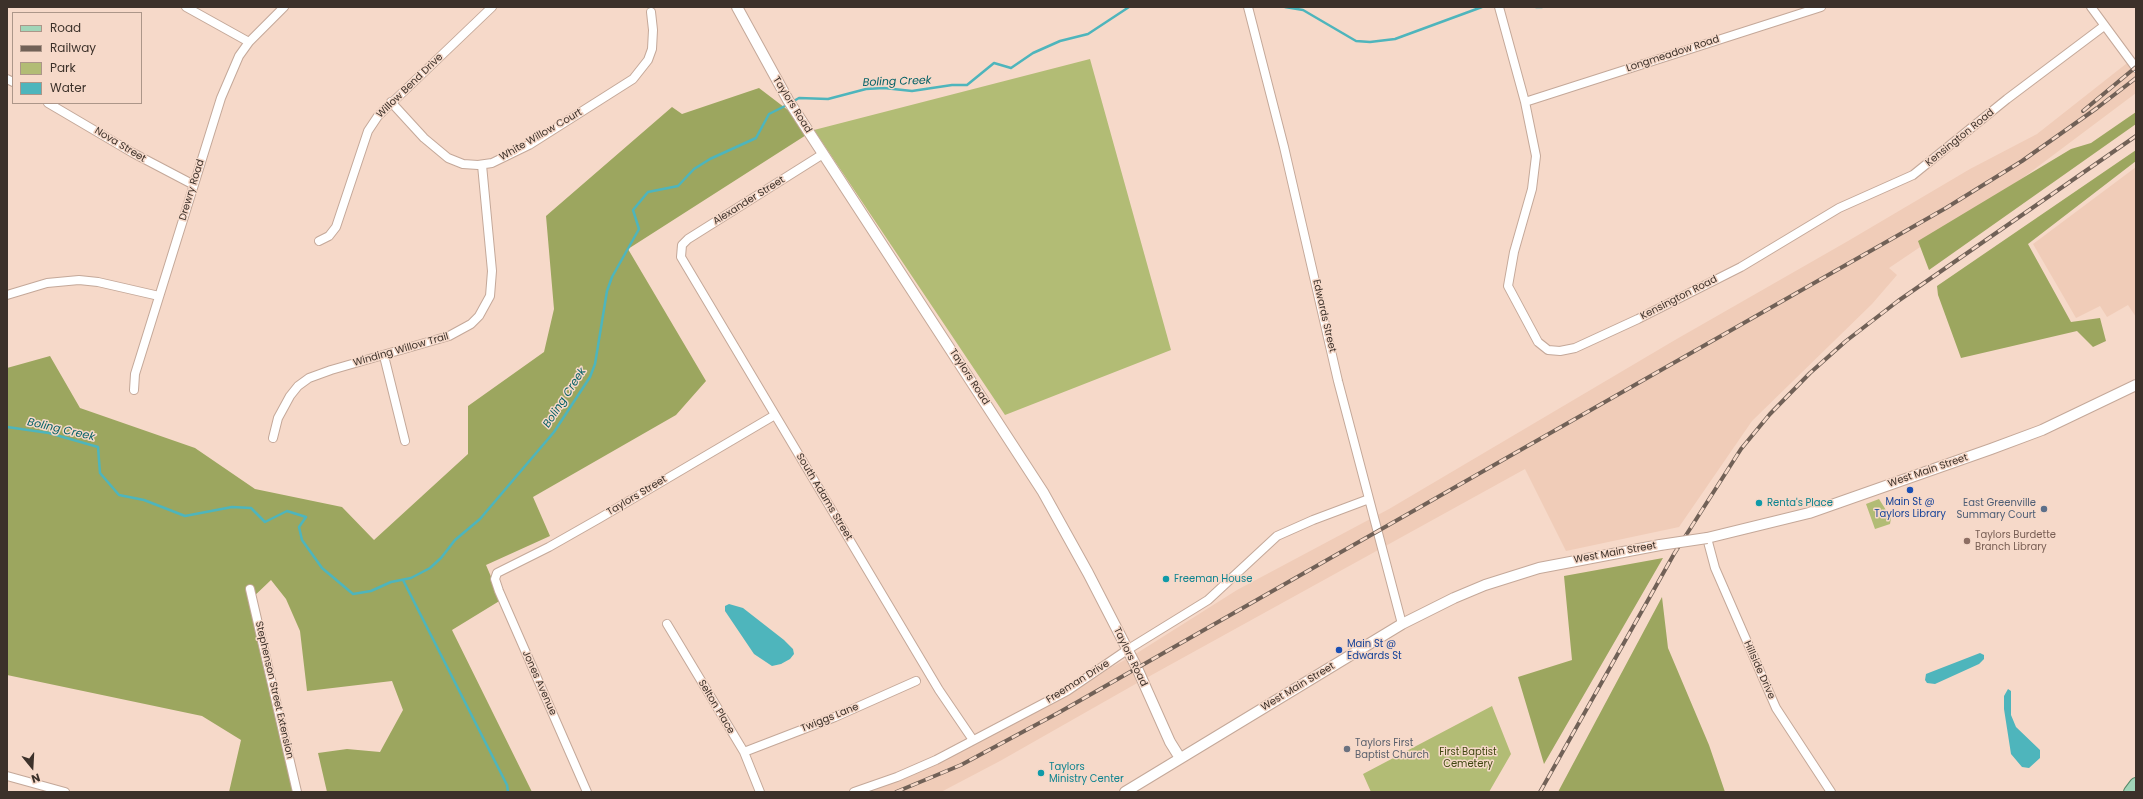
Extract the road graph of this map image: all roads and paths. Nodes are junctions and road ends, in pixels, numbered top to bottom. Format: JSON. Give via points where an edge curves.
{"nodes":[{"id":1,"x":186,"y":7,"type":"edge"},
{"id":2,"x":284,"y":7,"type":"edge"},
{"id":3,"x":492,"y":7,"type":"edge"},
{"id":4,"x":737,"y":7,"type":"edge"},
{"id":5,"x":1248,"y":7,"type":"edge"},
{"id":6,"x":1499,"y":7,"type":"edge"},
{"id":7,"x":1821,"y":7,"type":"edge"},
{"id":8,"x":2092,"y":7,"type":"edge"},
{"id":9,"x":651,"y":12,"type":"dead end"},
{"id":10,"x":2104,"y":26,"type":"junction"},
{"id":11,"x":249,"y":42,"type":"junction"},
{"id":12,"x":2136,"y":68,"type":"edge"},
{"id":13,"x":391,"y":102,"type":"junction"},
{"id":14,"x":1525,"y":102,"type":"junction"},
{"id":15,"x":50,"y":104,"type":"edge"},
{"id":16,"x":824,"y":154,"type":"junction"},
{"id":17,"x":482,"y":165,"type":"junction"},
{"id":18,"x":194,"y":185,"type":"junction"},
{"id":19,"x":319,"y":241,"type":"dead end"},
{"id":20,"x":680,"y":252,"type":"joint"},
{"id":21,"x":7,"y":295,"type":"edge"},
{"id":22,"x":160,"y":296,"type":"junction"},
{"id":23,"x":384,"y":356,"type":"junction"},
{"id":24,"x":2136,"y":385,"type":"edge"},
{"id":25,"x":134,"y":390,"type":"dead end"},
{"id":26,"x":774,"y":415,"type":"junction"},
{"id":27,"x":273,"y":438,"type":"dead end"},
{"id":28,"x":405,"y":441,"type":"dead end"},
{"id":29,"x":1369,"y":499,"type":"junction"},
{"id":30,"x":1707,"y":538,"type":"junction"},
{"id":31,"x":497,"y":572,"type":"joint"},
{"id":32,"x":250,"y":589,"type":"dead end"},
{"id":33,"x":667,"y":624,"type":"dead end"},
{"id":34,"x":1402,"y":624,"type":"junction"},
{"id":35,"x":1127,"y":650,"type":"junction"},
{"id":36,"x":916,"y":681,"type":"dead end"},
{"id":37,"x":973,"y":740,"type":"junction"},
{"id":38,"x":744,"y":752,"type":"junction"},
{"id":39,"x":1180,"y":758,"type":"junction"},
{"id":40,"x":7,"y":776,"type":"edge"},
{"id":41,"x":2136,"y":784,"type":"edge"},
{"id":42,"x":64,"y":792,"type":"edge"},
{"id":43,"x":297,"y":792,"type":"edge"},
{"id":44,"x":587,"y":792,"type":"edge"},
{"id":45,"x":760,"y":792,"type":"edge"},
{"id":46,"x":854,"y":792,"type":"edge"},
{"id":47,"x":1125,"y":792,"type":"edge"},
{"id":48,"x":1831,"y":792,"type":"edge"},
{"id":49,"x":2130,"y":792,"type":"edge"}],
"edges":[{"from":1,"to":11,"type":"street"},
{"from":2,"to":11,"type":"street","name":"Drewry Road"},
{"from":3,"to":13,"type":"street","name":"Willow Bend Drive"},
{"from":4,"to":16,"type":"street","name":"Taylors Road","via":[[788,100]]},
{"from":5,"to":29,"type":"street","name":"Edwards Street"},
{"from":6,"to":14,"type":"street","name":"Kensington Road"},
{"from":7,"to":14,"type":"street","name":"Longmeadow Road"},
{"from":8,"to":10,"type":"street"},
{"from":9,"to":17,"type":"street","name":"White Willow Court","via":[[654,30],[652,49],[648,60],[633,79],[529,144],[506,157]]},
{"from":10,"to":12,"type":"street"},
{"from":10,"to":14,"type":"street","name":"Kensington Road","via":[[2007,99],[1913,175],[1851,202],[1740,267],[1638,319],[1568,350],[1548,350],[1538,342],[1508,286],[1535,171],[1534,141]]},
{"from":11,"to":18,"type":"street","name":"Drewry Road","via":[[238,56],[220,98]]},
{"from":13,"to":17,"type":"street","name":"White Willow Court","via":[[442,154],[463,164]]},
{"from":13,"to":19,"type":"street","name":"Willow Bend Drive","via":[[368,131],[336,227],[329,236]]},
{"from":15,"to":18,"type":"street","name":"Nova Street"},
{"from":16,"to":20,"type":"street","name":"Alexander Street","via":[[688,239]]},
{"from":16,"to":35,"type":"street","name":"Taylors Road","via":[[1042,492]]},
{"from":17,"to":23,"type":"street","name":"Winding Willow Trail","via":[[492,271],[491,291],[485,306],[471,324],[460,331]]},
{"from":18,"to":22,"type":"street","name":"Drewry Road"},
{"from":20,"to":26,"type":"street","name":"South Adams Street","via":[[682,260]]},
{"from":21,"to":22,"type":"street","via":[[47,283],[79,280]]},
{"from":22,"to":25,"type":"street","name":"Drewry Road","via":[[135,374]]},
{"from":23,"to":27,"type":"street","name":"Winding Willow Trail","via":[[332,370],[303,382],[282,410]]},
{"from":23,"to":28,"type":"street"},
{"from":24,"to":30,"type":"street","name":"West Main Street","via":[[2042,430],[1991,449],[1809,513]]},
{"from":26,"to":31,"type":"street","name":"Taylors Street","via":[[549,547]]},
{"from":26,"to":37,"type":"street","name":"South Adams Street","via":[[939,690]]},
{"from":29,"to":34,"type":"street","name":"Edwards Street"},
{"from":29,"to":35,"type":"street","name":"Freeman Drive","via":[[1277,536],[1208,600]]},
{"from":30,"to":34,"type":"street","name":"West Main Street","bridge":true,"via":[[1566,562],[1508,577],[1454,598]]},
{"from":30,"to":48,"type":"street","name":"Hillside Drive","via":[[1714,568],[1776,708]]},
{"from":31,"to":44,"type":"street","name":"Jones Avenue","via":[[495,579],[499,591]]},
{"from":32,"to":43,"type":"street","name":"Stephenson Street Extension"},
{"from":33,"to":38,"type":"street","name":"Selton Place"},
{"from":34,"to":39,"type":"street","name":"West Main Street"},
{"from":35,"to":37,"type":"street","name":"Freeman Drive","via":[[1067,691]]},
{"from":35,"to":39,"type":"street","name":"Taylors Road"},
{"from":36,"to":38,"type":"street","name":"Twiggs Lane","via":[[835,717]]},
{"from":37,"to":46,"type":"street","name":"Freeman Drive","via":[[916,768]]},
{"from":38,"to":45,"type":"street","name":"Selton Place"},
{"from":39,"to":47,"type":"street","name":"West Main Street"},
{"from":40,"to":42,"type":"street"},
{"from":41,"to":49,"type":"main road"}]}
